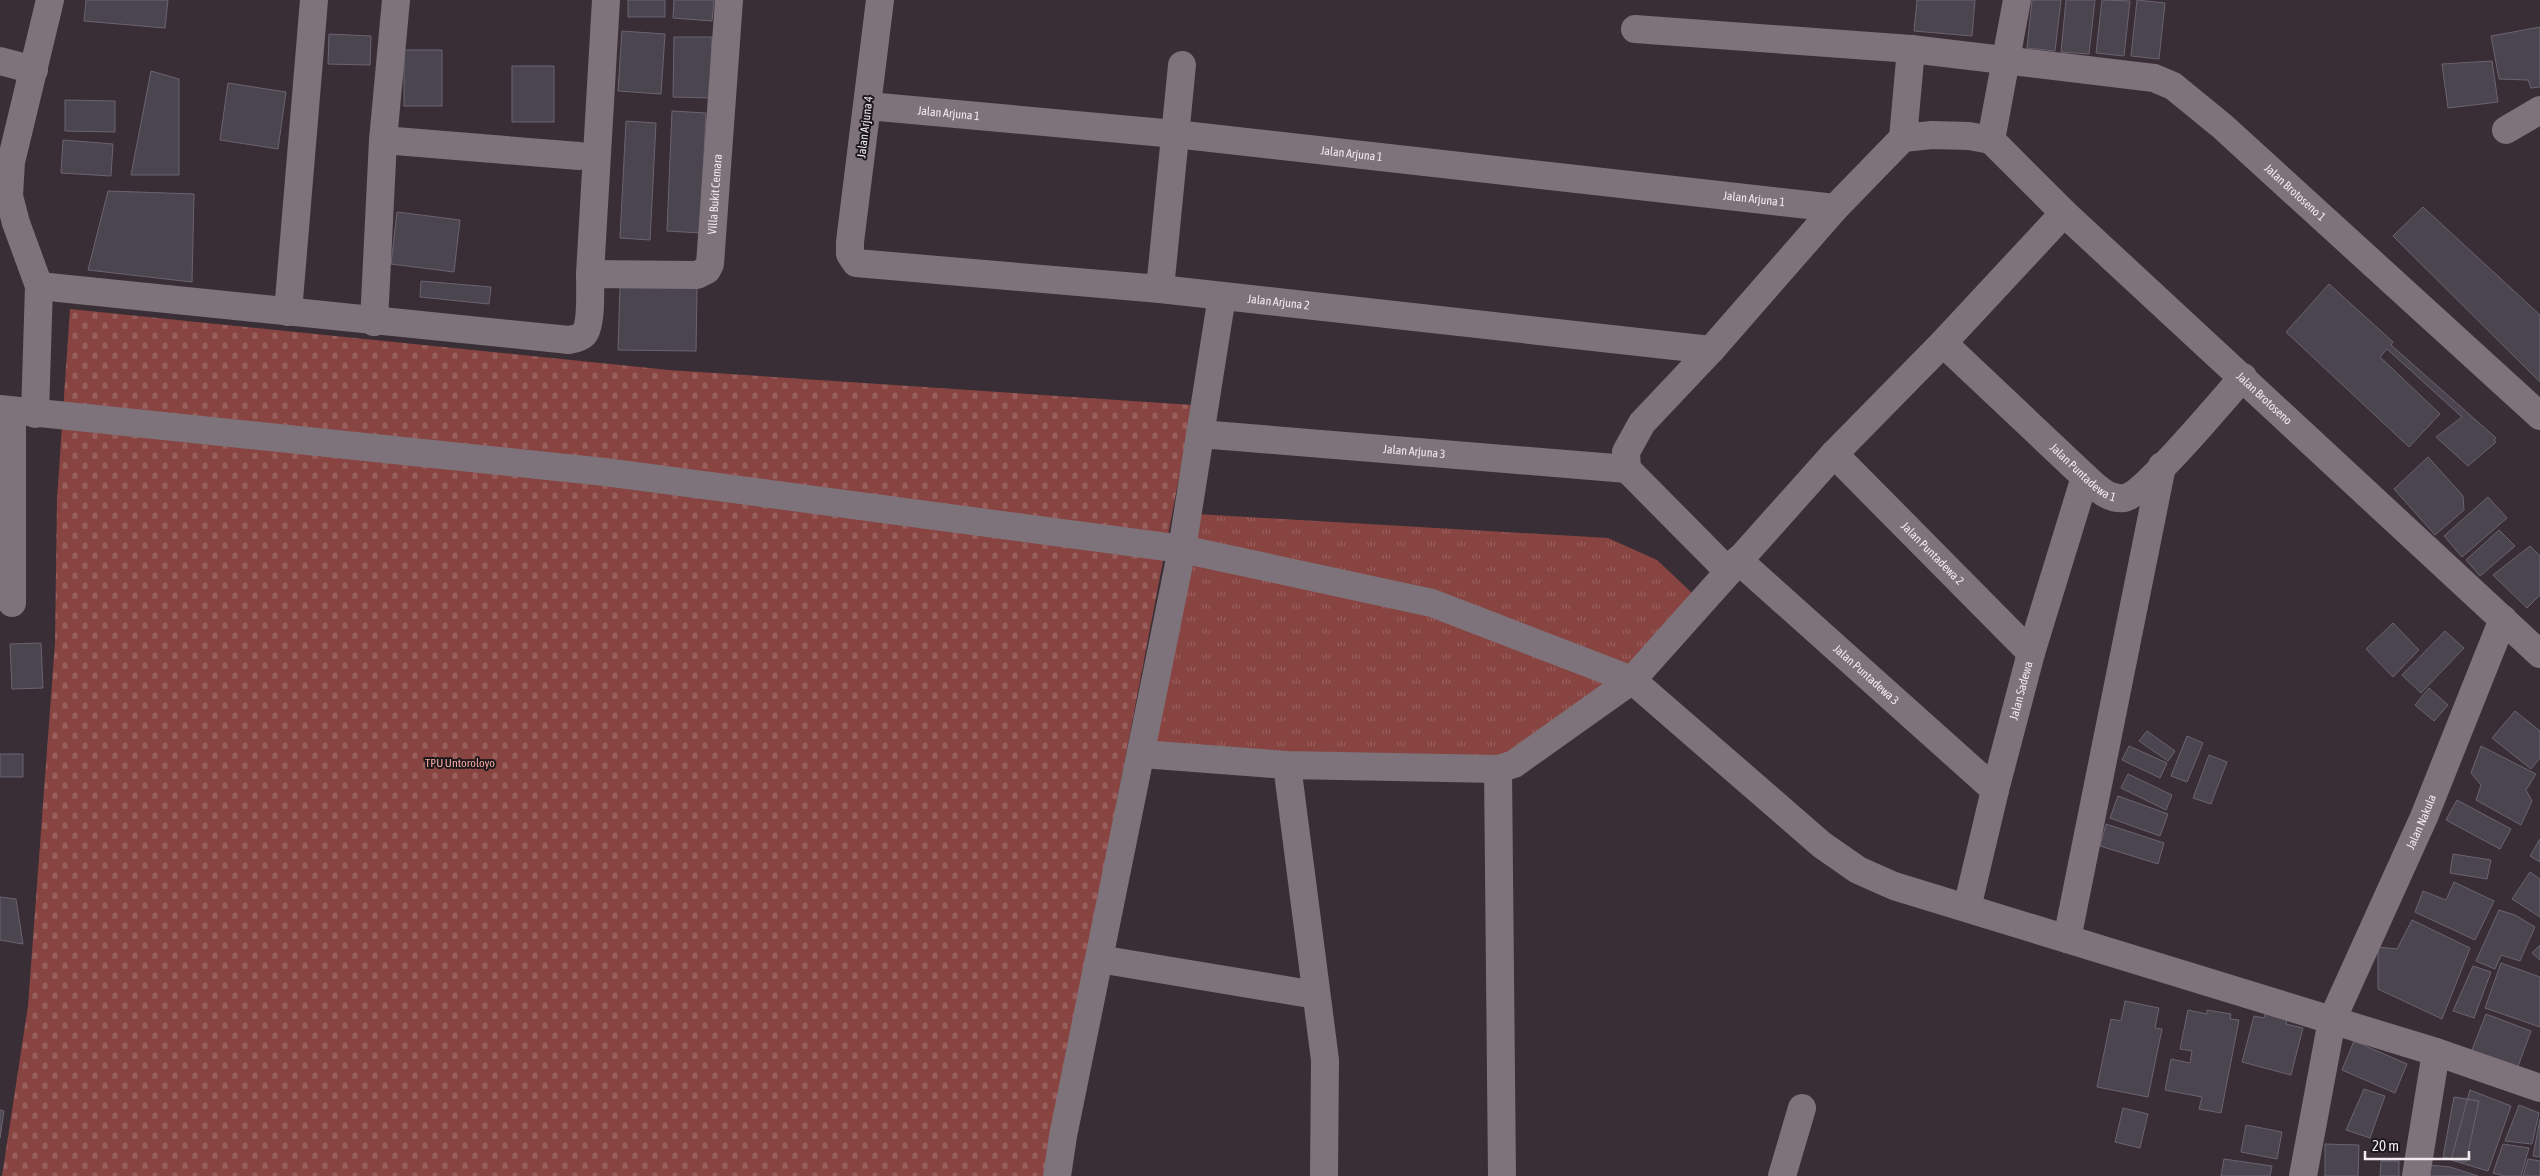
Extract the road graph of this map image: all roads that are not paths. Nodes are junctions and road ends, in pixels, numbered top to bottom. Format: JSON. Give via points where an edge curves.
{"nodes":[{"id":1,"x":50,"y":0,"type":"edge"},
{"id":2,"x":314,"y":0,"type":"edge"},
{"id":3,"x":396,"y":0,"type":"edge"},
{"id":4,"x":606,"y":0,"type":"edge"},
{"id":5,"x":729,"y":0,"type":"edge"},
{"id":6,"x":880,"y":0,"type":"edge"},
{"id":7,"x":2017,"y":0,"type":"edge"},
{"id":8,"x":1635,"y":29,"type":"dead end"},
{"id":9,"x":1911,"y":49,"type":"junction"},
{"id":10,"x":2006,"y":60,"type":"junction"},
{"id":11,"x":0,"y":61,"type":"edge"},
{"id":12,"x":1182,"y":65,"type":"dead end"},
{"id":13,"x":34,"y":70,"type":"junction"},
{"id":14,"x":868,"y":106,"type":"junction"},
{"id":15,"x":2540,"y":110,"type":"edge"},
{"id":16,"x":2506,"y":130,"type":"dead end"},
{"id":17,"x":1175,"y":134,"type":"junction"},
{"id":18,"x":1903,"y":138,"type":"junction"},
{"id":19,"x":383,"y":140,"type":"junction"},
{"id":20,"x":1991,"y":140,"type":"junction"},
{"id":21,"x":579,"y":156,"type":"dead end"},
{"id":22,"x":1835,"y":208,"type":"junction"},
{"id":23,"x":2064,"y":213,"type":"junction"},
{"id":24,"x":850,"y":254,"type":"joint"},
{"id":25,"x":590,"y":274,"type":"junction"},
{"id":26,"x":39,"y":286,"type":"junction"},
{"id":27,"x":1160,"y":290,"type":"junction"},
{"id":28,"x":1222,"y":296,"type":"junction"},
{"id":29,"x":288,"y":312,"type":"junction"},
{"id":30,"x":374,"y":322,"type":"junction"},
{"id":31,"x":1943,"y":343,"type":"junction"},
{"id":32,"x":1711,"y":350,"type":"junction"},
{"id":33,"x":2244,"y":377,"type":"junction"},
{"id":34,"x":16,"y":411,"type":"edge"},
{"id":35,"x":2540,"y":416,"type":"edge"},
{"id":36,"x":1200,"y":434,"type":"junction"},
{"id":37,"x":1834,"y":454,"type":"junction"},
{"id":38,"x":2162,"y":466,"type":"junction"},
{"id":39,"x":1627,"y":469,"type":"junction"},
{"id":40,"x":2085,"y":477,"type":"junction"},
{"id":41,"x":1182,"y":548,"type":"junction"},
{"id":42,"x":1733,"y":566,"type":"junction"},
{"id":43,"x":12,"y":602,"type":"dead end"},
{"id":44,"x":2503,"y":619,"type":"junction"},
{"id":45,"x":2537,"y":644,"type":"edge"},
{"id":46,"x":2031,"y":653,"type":"junction"},
{"id":47,"x":1632,"y":680,"type":"junction"},
{"id":48,"x":1142,"y":754,"type":"junction"},
{"id":49,"x":1287,"y":764,"type":"junction"},
{"id":50,"x":1498,"y":769,"type":"junction"},
{"id":51,"x":1995,"y":790,"type":"junction"},
{"id":52,"x":1967,"y":908,"type":"junction"},
{"id":53,"x":2067,"y":939,"type":"junction"},
{"id":54,"x":1099,"y":959,"type":"junction"},
{"id":55,"x":1316,"y":995,"type":"junction"},
{"id":56,"x":2332,"y":1020,"type":"junction"},
{"id":57,"x":2436,"y":1052,"type":"junction"},
{"id":58,"x":2540,"y":1088,"type":"edge"},
{"id":59,"x":1802,"y":1108,"type":"dead end"},
{"id":60,"x":1057,"y":1176,"type":"edge"},
{"id":61,"x":1324,"y":1176,"type":"edge"},
{"id":62,"x":1502,"y":1176,"type":"edge"},
{"id":63,"x":1782,"y":1176,"type":"edge"},
{"id":64,"x":2304,"y":1176,"type":"edge"},
{"id":65,"x":2416,"y":1176,"type":"edge"}],
"edges":[{"from":1,"to":13,"type":"street"},
{"from":2,"to":29,"type":"street"},
{"from":3,"to":19,"type":"street"},
{"from":4,"to":25,"type":"street"},
{"from":5,"to":25,"type":"street","name":"Villa Bukit Cemara","via":[[711,258],[707,270],[697,275]]},
{"from":6,"to":14,"type":"street","name":"Jalan Arjuna 4"},
{"from":7,"to":10,"type":"street"},
{"from":8,"to":9,"type":"street","name":"Jalan Brotoseno 1"},
{"from":9,"to":10,"type":"street","name":"Jalan Brotoseno 1"},
{"from":9,"to":18,"type":"street"},
{"from":10,"to":20,"type":"street"},
{"from":10,"to":35,"type":"street","name":"Jalan Brotoseno 1","via":[[2154,78],[2173,86],[2222,126]]},
{"from":11,"to":13,"type":"street"},
{"from":12,"to":17,"type":"street"},
{"from":13,"to":26,"type":"street","via":[[11,162],[9,196]]},
{"from":14,"to":17,"type":"street","name":"Jalan Arjuna 1"},
{"from":14,"to":24,"type":"street","name":"Jalan Arjuna 4"},
{"from":15,"to":16,"type":"street"},
{"from":17,"to":22,"type":"street","name":"Jalan Arjuna 1"},
{"from":17,"to":27,"type":"street"},
{"from":18,"to":20,"type":"street","via":[[1932,135]]},
{"from":18,"to":22,"type":"street"},
{"from":19,"to":21,"type":"street"},
{"from":19,"to":30,"type":"street"},
{"from":20,"to":23,"type":"street","name":"Jalan Brotoseno"},
{"from":22,"to":32,"type":"street"},
{"from":23,"to":31,"type":"street"},
{"from":23,"to":33,"type":"street","name":"Jalan Brotoseno"},
{"from":24,"to":27,"type":"street","name":"Jalan Arjuna 2","via":[[856,263],[869,266]]},
{"from":25,"to":30,"type":"street","via":[[588,322],[584,333],[569,340]]},
{"from":26,"to":29,"type":"street"},
{"from":26,"to":34,"type":"street"},
{"from":27,"to":28,"type":"street","name":"Jalan Arjuna 2"},
{"from":28,"to":32,"type":"street","name":"Jalan Arjuna 2"},
{"from":28,"to":36,"type":"street"},
{"from":29,"to":30,"type":"street"},
{"from":31,"to":37,"type":"street"},
{"from":31,"to":40,"type":"street","name":"Jalan Puntadewa 1"},
{"from":32,"to":39,"type":"street","via":[[1642,423],[1626,452]]},
{"from":33,"to":38,"type":"street","name":"Jalan Puntadewa 1"},
{"from":33,"to":44,"type":"street","name":"Jalan Brotoseno"},
{"from":34,"to":41,"type":"street","via":[[605,472]]},
{"from":34,"to":43,"type":"street"},
{"from":36,"to":39,"type":"street","name":"Jalan Arjuna 3"},
{"from":36,"to":41,"type":"street"},
{"from":37,"to":42,"type":"street"},
{"from":37,"to":46,"type":"street","name":"Jalan Puntadewa 2"},
{"from":38,"to":40,"type":"street","name":"Jalan Puntadewa 1","via":[[2126,498],[2106,494]]},
{"from":38,"to":53,"type":"street"},
{"from":39,"to":42,"type":"street","name":"Jalan Puntadewa 3"},
{"from":40,"to":46,"type":"street","name":"Jalan Sadewa"},
{"from":41,"to":47,"type":"street","via":[[1432,602]]},
{"from":41,"to":48,"type":"street"},
{"from":42,"to":47,"type":"street"},
{"from":42,"to":51,"type":"street","name":"Jalan Puntadewa 3"},
{"from":44,"to":45,"type":"street","name":"Jalan Brotoseno"},
{"from":44,"to":56,"type":"street","name":"Jalan Nakula","via":[[2424,817]]},
{"from":46,"to":51,"type":"street","name":"Jalan Sadewa"},
{"from":47,"to":50,"type":"street","via":[[1514,764]]},
{"from":47,"to":52,"type":"street","via":[[1829,850],[1858,870],[1894,886]]},
{"from":48,"to":49,"type":"street"},
{"from":48,"to":54,"type":"street"},
{"from":49,"to":50,"type":"street"},
{"from":49,"to":55,"type":"street"},
{"from":50,"to":62,"type":"street"},
{"from":51,"to":52,"type":"street","name":"Jalan Sadewa"},
{"from":52,"to":53,"type":"street"},
{"from":53,"to":56,"type":"street"},
{"from":54,"to":55,"type":"street"},
{"from":54,"to":60,"type":"street"},
{"from":55,"to":61,"type":"street","via":[[1325,1060]]},
{"from":56,"to":57,"type":"street"},
{"from":56,"to":64,"type":"street","name":"Jalan Nakula"},
{"from":57,"to":58,"type":"street"},
{"from":57,"to":65,"type":"street"},
{"from":59,"to":63,"type":"street"}]}
